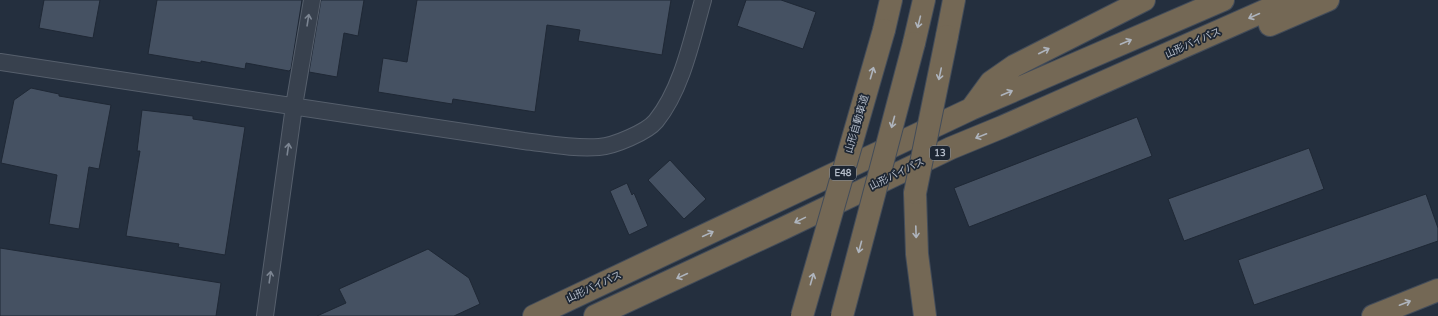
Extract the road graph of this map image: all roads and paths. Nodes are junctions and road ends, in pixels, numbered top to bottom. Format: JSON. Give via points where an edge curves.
{"nodes":[{"id":1,"x":312,"y":0,"type":"edge"},
{"id":2,"x":703,"y":0,"type":"edge"},
{"id":3,"x":891,"y":0,"type":"edge"},
{"id":4,"x":924,"y":0,"type":"edge"},
{"id":5,"x":954,"y":0,"type":"edge"},
{"id":6,"x":1144,"y":0,"type":"edge"},
{"id":7,"x":1223,"y":0,"type":"edge"},
{"id":8,"x":1289,"y":0,"type":"edge"},
{"id":9,"x":1328,"y":0,"type":"edge"},
{"id":10,"x":0,"y":62,"type":"edge"},
{"id":11,"x":294,"y":106,"type":"junction"},
{"id":12,"x":971,"y":109,"type":"junction"},
{"id":13,"x":1002,"y":127,"type":"junction"},
{"id":14,"x":1438,"y":290,"type":"edge"},
{"id":15,"x":265,"y":316,"type":"edge"},
{"id":16,"x":534,"y":316,"type":"edge"},
{"id":17,"x":595,"y":316,"type":"edge"},
{"id":18,"x":802,"y":316,"type":"edge"},
{"id":19,"x":842,"y":316,"type":"edge"},
{"id":20,"x":925,"y":316,"type":"edge"},
{"id":21,"x":1372,"y":316,"type":"edge"}],
"edges":[{"from":11,"to":1,"type":"street","one_way":true},
{"from":2,"to":11,"type":"street","via":[[673,94],[655,122],[627,140],[600,147],[558,146]]},
{"from":18,"to":3,"type":"highway","name":"山形自動車道","number":"E48","one_way":true,"bridge":true},
{"from":4,"to":19,"type":"highway","one_way":true,"bridge":true},
{"from":5,"to":20,"type":"highway","one_way":true,"bridge":true,"via":[[915,192],[917,254]]},
{"from":12,"to":6,"type":"highway","one_way":true,"via":[[991,82],[1014,66]]},
{"from":12,"to":7,"type":"highway","name":"山形バイパス","one_way":true},
{"from":8,"to":13,"type":"highway","name":"山形バイパス","number":"13","one_way":true},
{"from":9,"to":13,"type":"highway","via":[[1175,66]]},
{"from":10,"to":11,"type":"street"},
{"from":15,"to":11,"type":"street","one_way":true},
{"from":16,"to":12,"type":"highway","name":"山形バイパス","one_way":true},
{"from":13,"to":17,"type":"highway","name":"山形バイパス","number":"13","one_way":true,"via":[[950,148]]},
{"from":21,"to":14,"type":"highway","one_way":true}]}
